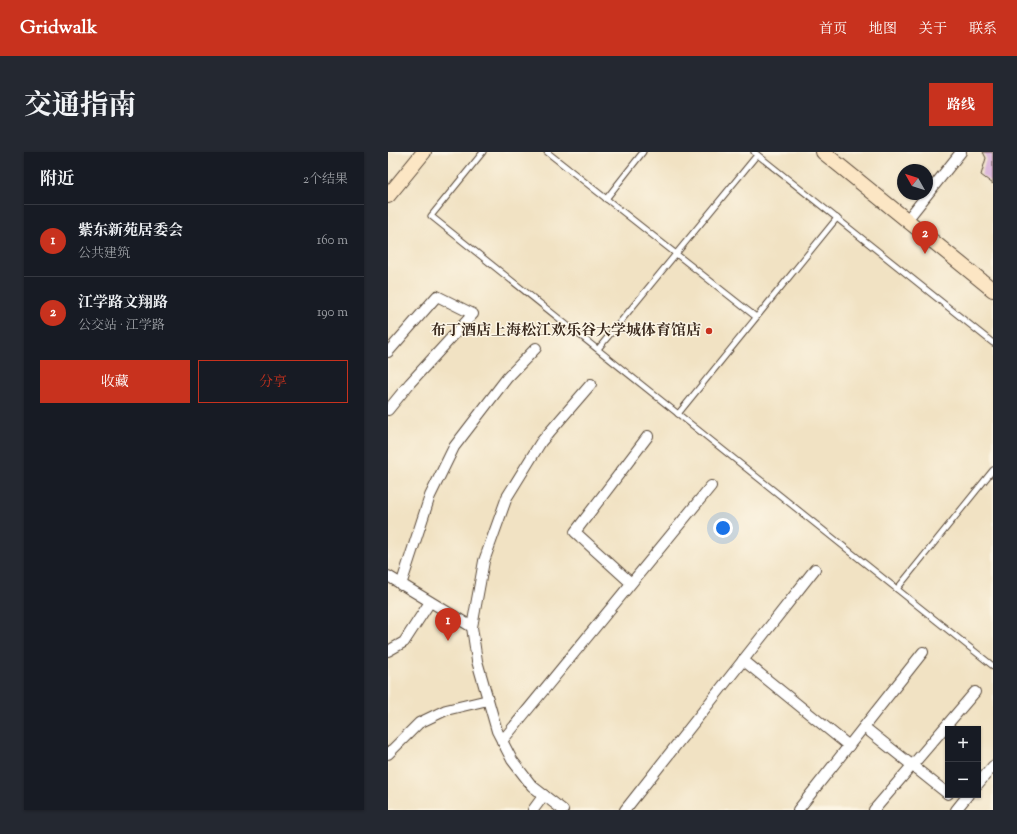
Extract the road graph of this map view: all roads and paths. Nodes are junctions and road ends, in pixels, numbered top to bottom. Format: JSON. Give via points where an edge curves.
{"nodes":[{"id":1,"x":424,"y":152,"type":"edge"},
{"id":2,"x":483,"y":152,"type":"edge"},
{"id":3,"x":547,"y":152,"type":"edge"},
{"id":4,"x":643,"y":152,"type":"edge"},
{"id":5,"x":823,"y":152,"type":"edge"},
{"id":6,"x":961,"y":152,"type":"edge"},
{"id":7,"x":756,"y":153,"type":"edge"},
{"id":8,"x":388,"y":196,"type":"edge"},
{"id":9,"x":606,"y":199,"type":"junction"},
{"id":10,"x":837,"y":218,"type":"junction"},
{"id":11,"x":907,"y":220,"type":"junction"},
{"id":12,"x":676,"y":254,"type":"junction"},
{"id":13,"x":993,"y":290,"type":"edge"},
{"id":14,"x":756,"y":317,"type":"junction"},
{"id":15,"x":993,"y":342,"type":"edge"},
{"id":16,"x":536,"y":348,"type":"dead end"},
{"id":17,"x":598,"y":349,"type":"junction"},
{"id":18,"x":388,"y":352,"type":"edge"},
{"id":19,"x":591,"y":384,"type":"dead end"},
{"id":20,"x":388,"y":410,"type":"edge"},
{"id":21,"x":678,"y":414,"type":"junction"},
{"id":22,"x":648,"y":436,"type":"dead end"},
{"id":23,"x":993,"y":470,"type":"edge"},
{"id":24,"x":710,"y":486,"type":"dead end"},
{"id":25,"x":814,"y":569,"type":"dead end"},
{"id":26,"x":388,"y":576,"type":"edge"},
{"id":27,"x":631,"y":583,"type":"junction"},
{"id":28,"x":401,"y":584,"type":"junction"},
{"id":29,"x":897,"y":589,"type":"junction"},
{"id":30,"x":430,"y":602,"type":"junction"},
{"id":31,"x":472,"y":627,"type":"junction"},
{"id":32,"x":388,"y":652,"type":"edge"},
{"id":33,"x":923,"y":652,"type":"dead end"},
{"id":34,"x":743,"y":660,"type":"junction"},
{"id":35,"x":993,"y":666,"type":"edge"},
{"id":36,"x":975,"y":692,"type":"dead end"},
{"id":37,"x":488,"y":700,"type":"junction"},
{"id":38,"x":864,"y":727,"type":"junction"},
{"id":39,"x":502,"y":741,"type":"junction"},
{"id":40,"x":849,"y":746,"type":"junction"},
{"id":41,"x":388,"y":754,"type":"edge"},
{"id":42,"x":912,"y":765,"type":"junction"},
{"id":43,"x":993,"y":766,"type":"edge"},
{"id":44,"x":981,"y":780,"type":"edge"},
{"id":45,"x":945,"y":791,"type":"edge"},
{"id":46,"x":544,"y":795,"type":"junction"},
{"id":47,"x":952,"y":798,"type":"edge"},
{"id":48,"x":966,"y":798,"type":"edge"},
{"id":49,"x":958,"y":807,"type":"edge"},
{"id":50,"x":533,"y":810,"type":"edge"},
{"id":51,"x":563,"y":810,"type":"edge"},
{"id":52,"x":625,"y":810,"type":"edge"},
{"id":53,"x":798,"y":810,"type":"edge"},
{"id":54,"x":874,"y":810,"type":"edge"}],
"edges":[{"from":1,"to":8,"type":"main road"},
{"from":2,"to":17,"type":"lane","via":[[431,216]]},
{"from":3,"to":9,"type":"lane"},
{"from":4,"to":9,"type":"lane"},
{"from":5,"to":11,"type":"main road"},
{"from":6,"to":11,"type":"street"},
{"from":7,"to":10,"type":"lane"},
{"from":7,"to":12,"type":"lane"},
{"from":9,"to":12,"type":"lane"},
{"from":10,"to":14,"type":"lane"},
{"from":10,"to":15,"type":"lane"},
{"from":11,"to":13,"type":"main road"},
{"from":12,"to":14,"type":"lane"},
{"from":12,"to":17,"type":"lane"},
{"from":14,"to":21,"type":"lane"},
{"from":16,"to":28,"type":"street","via":[[507,378],[454,448],[430,496]]},
{"from":17,"to":21,"type":"lane"},
{"from":18,"to":20,"type":"street","via":[[437,296],[473,314]]},
{"from":19,"to":31,"type":"street","via":[[541,442],[507,497],[484,561]]},
{"from":21,"to":29,"type":"lane"},
{"from":22,"to":27,"type":"street","via":[[575,532]]},
{"from":23,"to":29,"type":"lane"},
{"from":24,"to":27,"type":"street"},
{"from":25,"to":34,"type":"street"},
{"from":26,"to":28,"type":"street"},
{"from":27,"to":39,"type":"street"},
{"from":28,"to":30,"type":"street"},
{"from":29,"to":35,"type":"lane"},
{"from":30,"to":31,"type":"street"},
{"from":30,"to":32,"type":"street","via":[[404,642]]},
{"from":31,"to":37,"type":"street","via":[[477,661]]},
{"from":33,"to":38,"type":"street"},
{"from":34,"to":40,"type":"street"},
{"from":34,"to":52,"type":"street"},
{"from":36,"to":42,"type":"street"},
{"from":37,"to":39,"type":"street","via":[[496,731]]},
{"from":37,"to":41,"type":"street","via":[[446,710],[419,723]]},
{"from":38,"to":40,"type":"street"},
{"from":38,"to":42,"type":"street"},
{"from":39,"to":46,"type":"street","via":[[512,760],[532,786]]},
{"from":40,"to":53,"type":"street"},
{"from":42,"to":45,"type":"street"},
{"from":42,"to":54,"type":"street"},
{"from":43,"to":44,"type":"street"},
{"from":46,"to":50,"type":"street"},
{"from":46,"to":51,"type":"street"},
{"from":47,"to":49,"type":"street"},
{"from":48,"to":49,"type":"street"}]}
